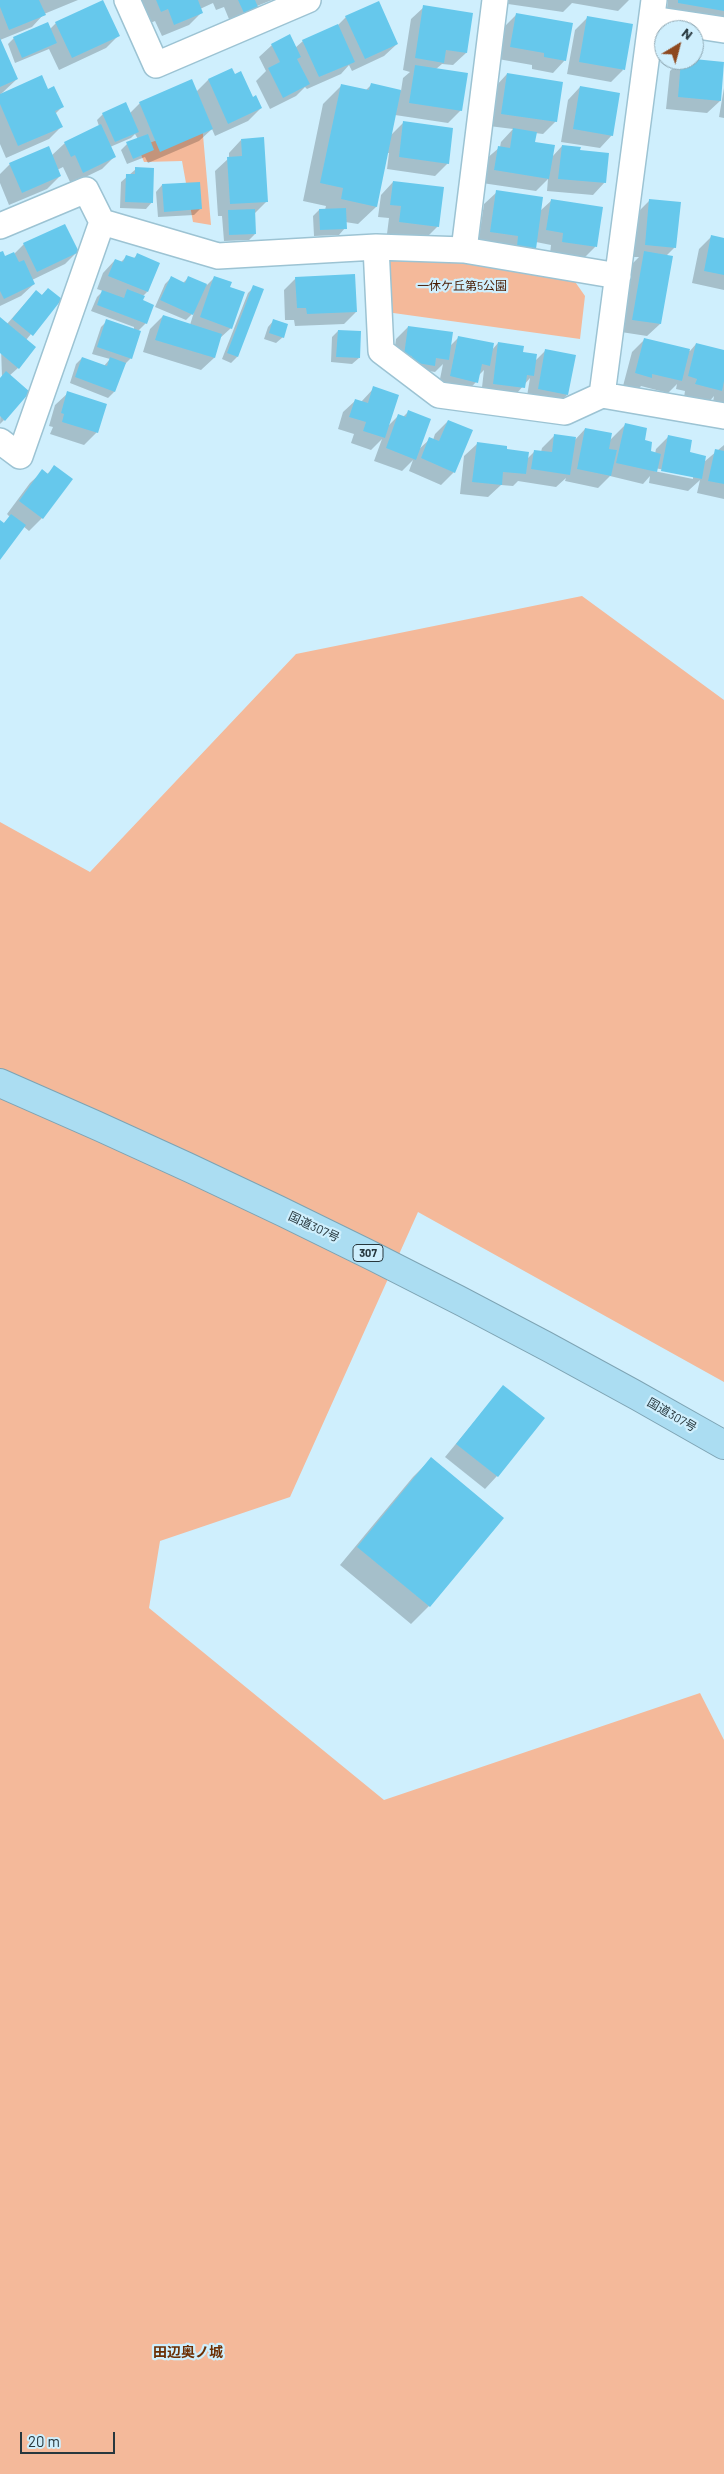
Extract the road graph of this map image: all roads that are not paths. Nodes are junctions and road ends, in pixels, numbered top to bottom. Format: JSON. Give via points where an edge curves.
{"nodes":[{"id":1,"x":127,"y":0,"type":"edge"},
{"id":2,"x":308,"y":0,"type":"edge"},
{"id":3,"x":495,"y":0,"type":"edge"},
{"id":4,"x":653,"y":9,"type":"edge"},
{"id":5,"x":724,"y":30,"type":"edge"},
{"id":6,"x":2,"y":219,"type":"edge"},
{"id":7,"x":102,"y":222,"type":"junction"},
{"id":8,"x":376,"y":247,"type":"junction"},
{"id":9,"x":464,"y":250,"type":"junction"},
{"id":10,"x":618,"y":276,"type":"junction"},
{"id":11,"x":602,"y":396,"type":"junction"},
{"id":12,"x":724,"y":416,"type":"edge"},
{"id":13,"x":0,"y":441,"type":"edge"},
{"id":14,"x":0,"y":1083,"type":"edge"},
{"id":15,"x":724,"y":1445,"type":"edge"}],
"edges":[{"from":1,"to":2,"type":"street","via":[[156,65]]},
{"from":3,"to":9,"type":"street"},
{"from":4,"to":5,"type":"street"},
{"from":4,"to":10,"type":"street"},
{"from":6,"to":7,"type":"street","via":[[86,190]]},
{"from":7,"to":8,"type":"street","via":[[218,256]]},
{"from":7,"to":13,"type":"street","via":[[20,456]]},
{"from":8,"to":9,"type":"street"},
{"from":8,"to":11,"type":"street","via":[[381,351],[439,395],[565,412]]},
{"from":9,"to":10,"type":"street"},
{"from":10,"to":11,"type":"street"},
{"from":11,"to":12,"type":"street"},
{"from":14,"to":15,"type":"highway","name":"国道307号","number":"307","via":[[121,1135],[382,1260],[610,1379]]}]}
